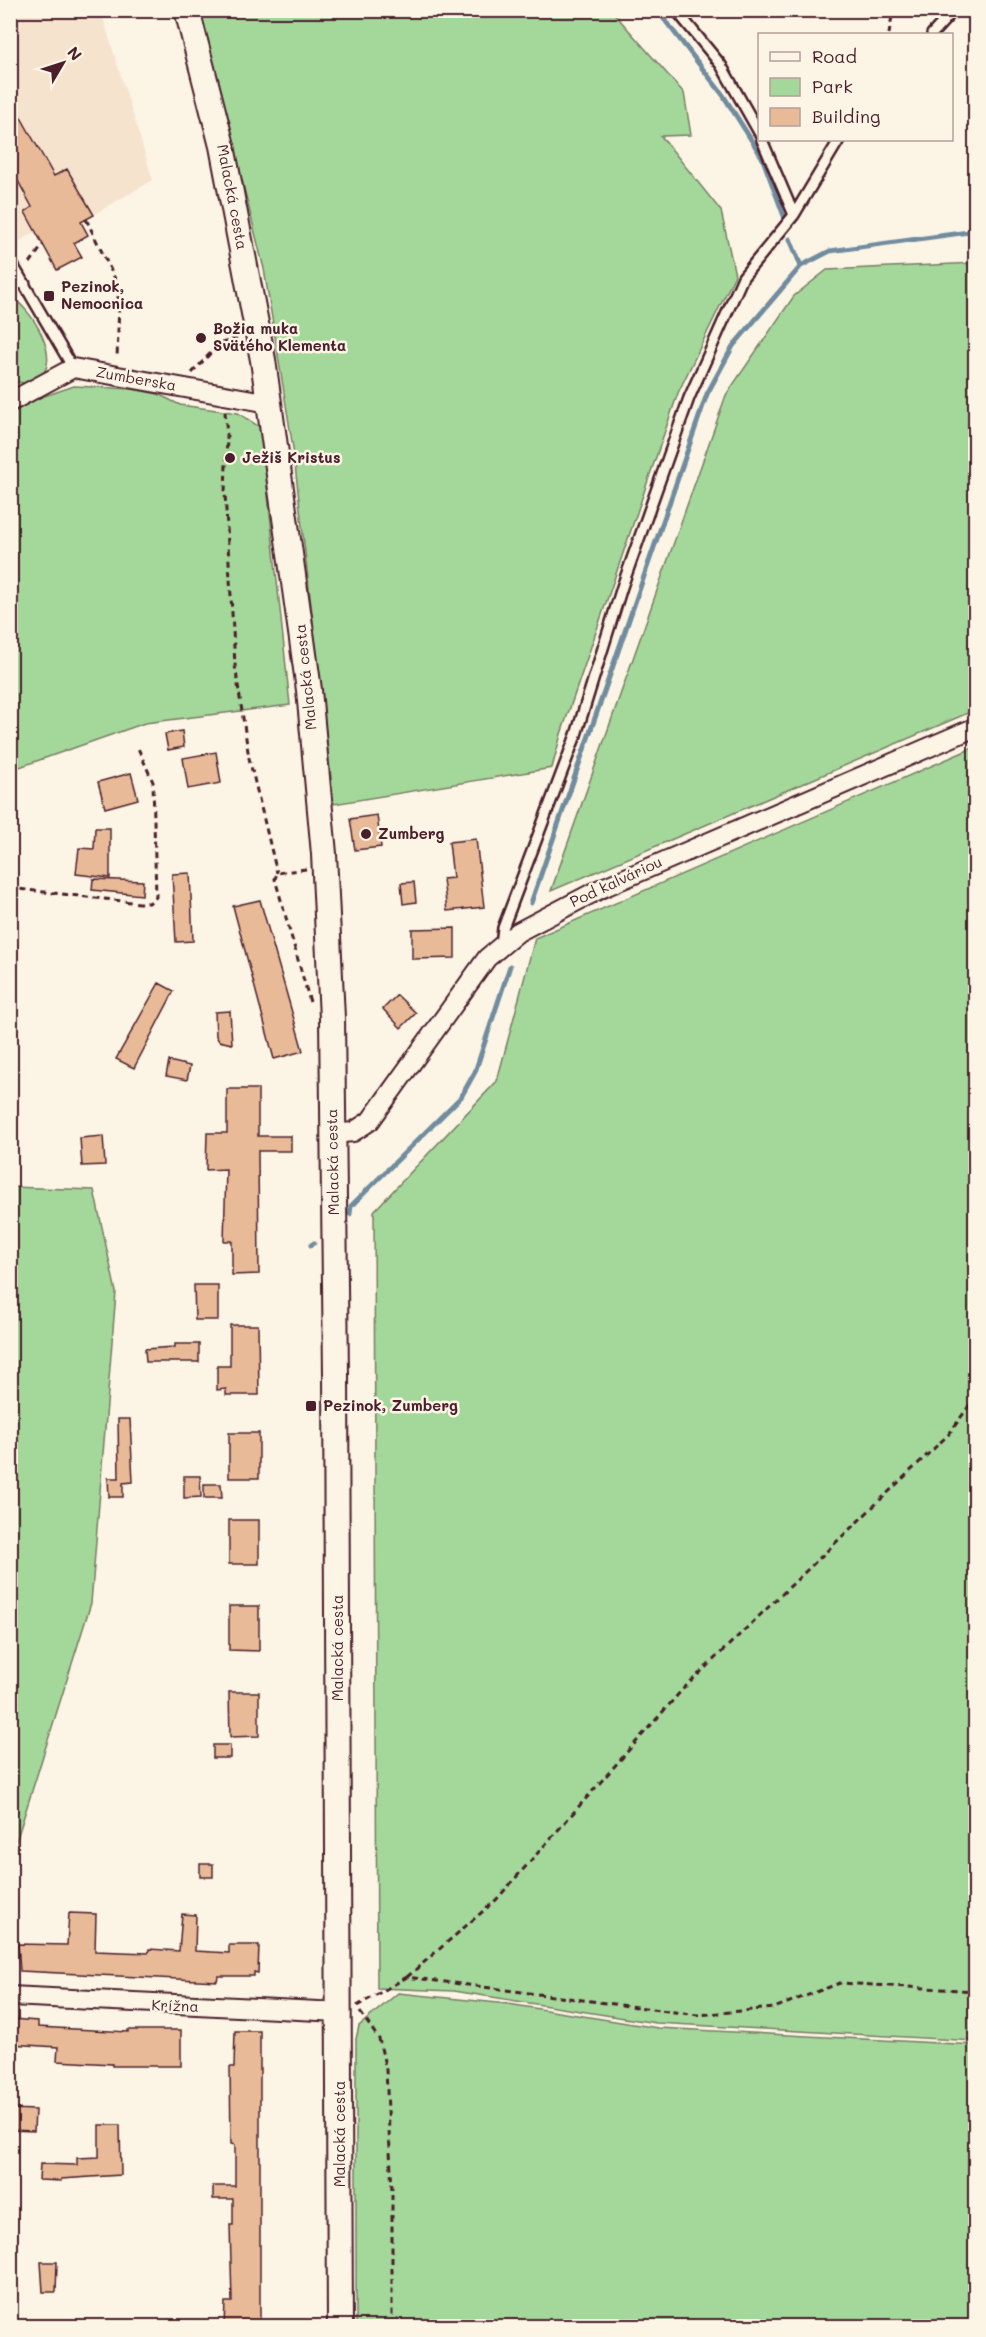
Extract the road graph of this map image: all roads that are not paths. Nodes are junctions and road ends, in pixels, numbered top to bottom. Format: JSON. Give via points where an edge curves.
{"nodes":[{"id":1,"x":187,"y":10,"type":"edge"},
{"id":2,"x":676,"y":10,"type":"edge"},
{"id":3,"x":954,"y":10,"type":"edge"},
{"id":4,"x":933,"y":33,"type":"edge"},
{"id":5,"x":758,"y":132,"type":"edge"},
{"id":6,"x":762,"y":141,"type":"edge"},
{"id":7,"x":838,"y":141,"type":"edge"},
{"id":8,"x":794,"y":215,"type":"junction"},
{"id":9,"x":10,"y":260,"type":"edge"},
{"id":10,"x":10,"y":282,"type":"edge"},
{"id":11,"x":25,"y":284,"type":"junction"},
{"id":12,"x":73,"y":368,"type":"junction"},
{"id":13,"x":10,"y":402,"type":"edge"},
{"id":14,"x":269,"y":403,"type":"junction"},
{"id":15,"x":975,"y":727,"type":"edge"},
{"id":16,"x":501,"y":945,"type":"junction"},
{"id":17,"x":333,"y":1134,"type":"junction"},
{"id":18,"x":10,"y":1996,"type":"edge"},
{"id":19,"x":347,"y":2010,"type":"junction"},
{"id":20,"x":340,"y":2326,"type":"edge"}],
"edges":[{"from":1,"to":14,"type":"main road","name":"Malacká cesta","via":[[233,194]]},
{"from":2,"to":5,"type":"lane","via":[[721,65]]},
{"from":3,"to":4,"type":"lane"},
{"from":6,"to":8,"type":"lane"},
{"from":7,"to":8,"type":"lane"},
{"from":8,"to":16,"type":"lane","via":[[742,277],[689,399],[622,587],[576,735],[503,928]]},
{"from":9,"to":11,"type":"lane"},
{"from":10,"to":11,"type":"lane"},
{"from":11,"to":12,"type":"lane"},
{"from":12,"to":13,"type":"street"},
{"from":12,"to":14,"type":"street","name":"Zumberska"},
{"from":14,"to":17,"type":"main road","name":"Malacká cesta","via":[[309,690],[324,867]]},
{"from":15,"to":16,"type":"street","name":"Pod kalváriou","via":[[600,889],[539,918]]},
{"from":16,"to":17,"type":"street","name":"Pod kalváriou","via":[[438,1023],[370,1121],[353,1132]]},
{"from":17,"to":19,"type":"main road","name":"Malacká cesta"},
{"from":18,"to":19,"type":"street","name":"Krížna"},
{"from":19,"to":20,"type":"main road","name":"Malacká cesta"}]}
